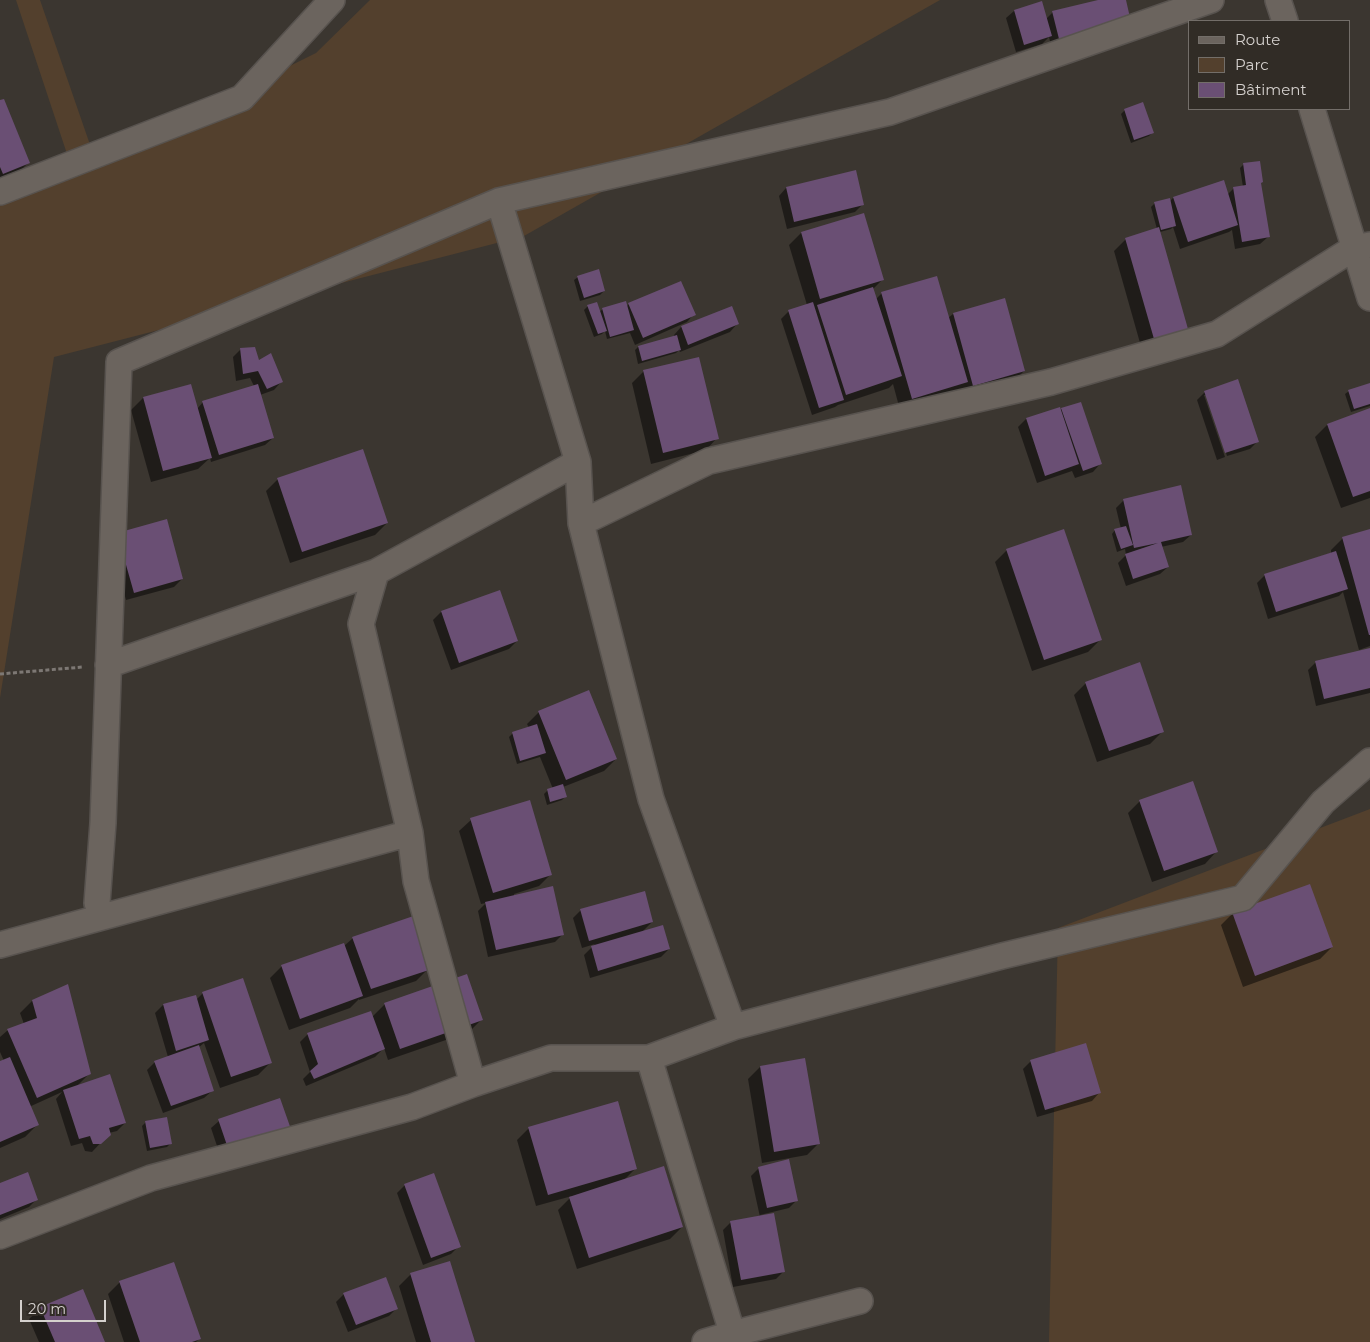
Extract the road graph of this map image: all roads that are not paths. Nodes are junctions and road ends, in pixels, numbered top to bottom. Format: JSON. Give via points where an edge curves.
{"nodes":[{"id":1,"x":332,"y":0,"type":"edge"},
{"id":2,"x":1211,"y":0,"type":"edge"},
{"id":3,"x":1278,"y":0,"type":"edge"},
{"id":4,"x":1285,"y":20,"type":"edge"},
{"id":5,"x":1312,"y":110,"type":"edge"},
{"id":6,"x":0,"y":192,"type":"edge"},
{"id":7,"x":500,"y":200,"type":"junction"},
{"id":8,"x":1362,"y":246,"type":"edge"},
{"id":9,"x":1370,"y":298,"type":"edge"},
{"id":10,"x":578,"y":462,"type":"junction"},
{"id":11,"x":581,"y":523,"type":"junction"},
{"id":12,"x":376,"y":572,"type":"junction"},
{"id":13,"x":108,"y":665,"type":"junction"},
{"id":14,"x":1370,"y":761,"type":"edge"},
{"id":15,"x":410,"y":833,"type":"junction"},
{"id":16,"x":97,"y":903,"type":"dead end"},
{"id":17,"x":0,"y":945,"type":"edge"},
{"id":18,"x":733,"y":1027,"type":"junction"},
{"id":19,"x":649,"y":1058,"type":"junction"},
{"id":20,"x":473,"y":1084,"type":"junction"},
{"id":21,"x":0,"y":1236,"type":"edge"},
{"id":22,"x":860,"y":1301,"type":"dead end"},
{"id":23,"x":734,"y":1338,"type":"edge"},
{"id":24,"x":705,"y":1342,"type":"edge"}],
"edges":[{"from":1,"to":6,"type":"street","via":[[242,98]]},
{"from":2,"to":7,"type":"street","via":[[890,112]]},
{"from":3,"to":4,"type":"street"},
{"from":5,"to":8,"type":"street"},
{"from":7,"to":10,"type":"street"},
{"from":7,"to":13,"type":"street","via":[[119,362]]},
{"from":8,"to":9,"type":"street"},
{"from":8,"to":11,"type":"street","via":[[1218,334],[1051,382],[709,461]]},
{"from":10,"to":11,"type":"street"},
{"from":10,"to":12,"type":"street"},
{"from":11,"to":18,"type":"street","via":[[651,799]]},
{"from":12,"to":13,"type":"street"},
{"from":12,"to":15,"type":"street","via":[[361,624]]},
{"from":13,"to":16,"type":"street"},
{"from":14,"to":18,"type":"street","via":[[1323,802],[1243,898],[1002,956]]},
{"from":15,"to":17,"type":"street"},
{"from":15,"to":20,"type":"street","via":[[416,881]]},
{"from":18,"to":19,"type":"street"},
{"from":19,"to":20,"type":"street","via":[[551,1058]]},
{"from":19,"to":23,"type":"street"},
{"from":20,"to":21,"type":"street","via":[[412,1107],[151,1178]]},
{"from":22,"to":23,"type":"street"},
{"from":23,"to":24,"type":"street"}]}
